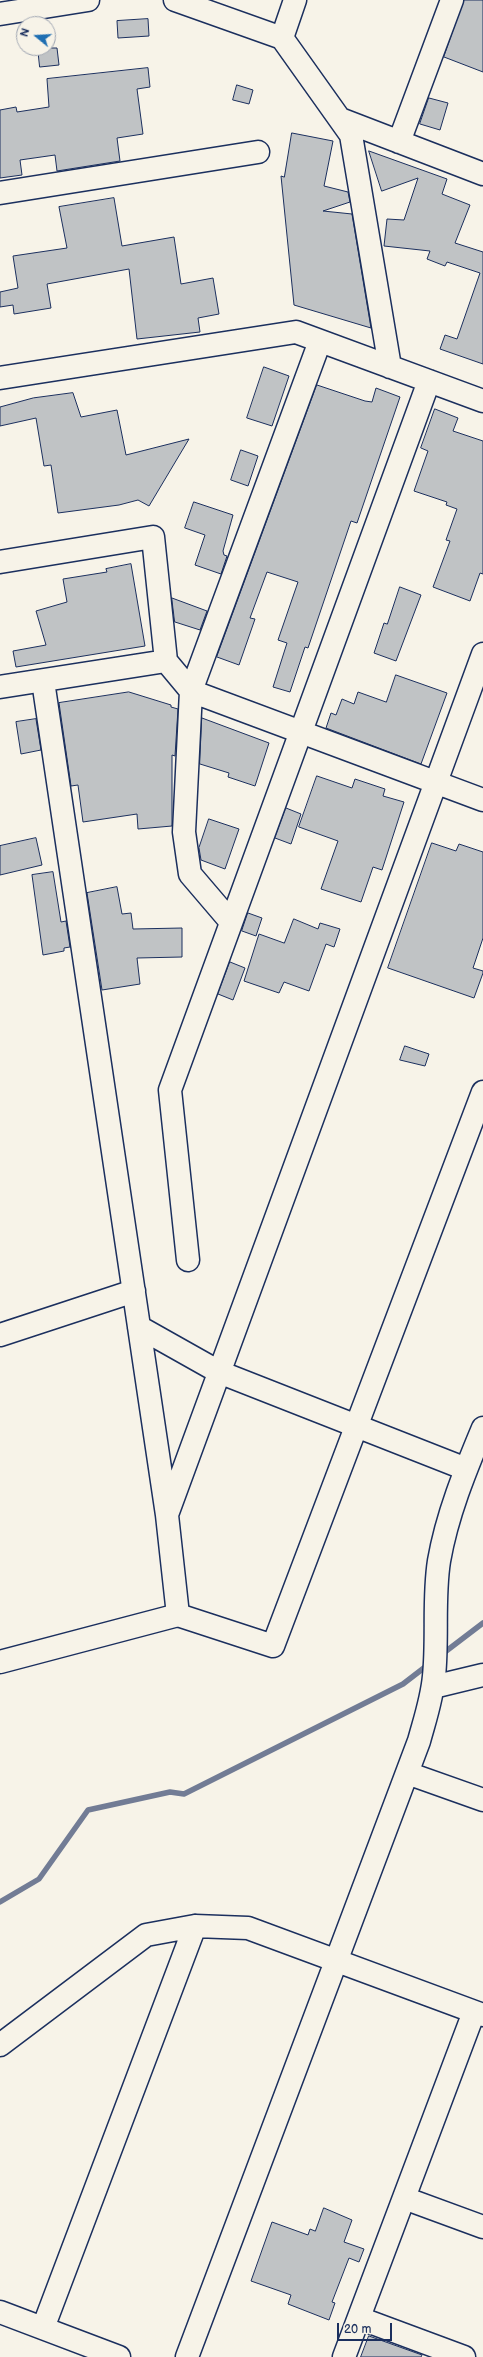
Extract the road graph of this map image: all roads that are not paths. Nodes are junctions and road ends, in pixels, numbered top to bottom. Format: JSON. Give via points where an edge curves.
{"nodes":[{"id":1,"x":88,"y":0,"type":"edge"},
{"id":2,"x":175,"y":0,"type":"edge"},
{"id":3,"x":295,"y":0,"type":"edge"},
{"id":4,"x":452,"y":0,"type":"edge"},
{"id":5,"x":0,"y":14,"type":"edge"},
{"id":6,"x":282,"y":38,"type":"junction"},
{"id":7,"x":340,"y":119,"type":"junction"},
{"id":8,"x":399,"y":142,"type":"junction"},
{"id":9,"x":258,"y":152,"type":"dead end"},
{"id":10,"x":483,"y":174,"type":"edge"},
{"id":11,"x":0,"y":193,"type":"edge"},
{"id":12,"x":320,"y":341,"type":"junction"},
{"id":13,"x":390,"y":366,"type":"junction"},
{"id":14,"x":0,"y":378,"type":"edge"},
{"id":15,"x":429,"y":381,"type":"junction"},
{"id":16,"x":483,"y":401,"type":"edge"},
{"id":17,"x":0,"y":562,"type":"edge"},
{"id":18,"x":483,"y":654,"type":"edge"},
{"id":19,"x":166,"y":661,"type":"junction"},
{"id":20,"x":43,"y":681,"type":"junction"},
{"id":21,"x":0,"y":688,"type":"edge"},
{"id":22,"x":191,"y":691,"type":"junction"},
{"id":23,"x":301,"y":732,"type":"junction"},
{"id":24,"x":436,"y":782,"type":"junction"},
{"id":25,"x":483,"y":800,"type":"edge"},
{"id":26,"x":231,"y":922,"type":"junction"},
{"id":27,"x":483,"y":1092,"type":"edge"},
{"id":28,"x":188,"y":1260,"type":"dead end"},
{"id":29,"x":134,"y":1291,"type":"junction"},
{"id":30,"x":139,"y":1327,"type":"junction"},
{"id":31,"x":0,"y":1335,"type":"edge"},
{"id":32,"x":219,"y":1372,"type":"junction"},
{"id":33,"x":357,"y":1425,"type":"junction"},
{"id":34,"x":483,"y":1428,"type":"edge"},
{"id":35,"x":466,"y":1469,"type":"junction"},
{"id":36,"x":167,"y":1514,"type":"junction"},
{"id":37,"x":178,"y":1615,"type":"junction"},
{"id":38,"x":0,"y":1662,"type":"edge"},
{"id":39,"x":483,"y":1675,"type":"edge"},
{"id":40,"x":433,"y":1681,"type":"junction"},
{"id":41,"x":406,"y":1773,"type":"junction"},
{"id":42,"x":483,"y":1800,"type":"edge"},
{"id":43,"x":195,"y":1926,"type":"junction"},
{"id":44,"x":336,"y":1960,"type":"junction"},
{"id":45,"x":479,"y":2013,"type":"edge"},
{"id":46,"x":0,"y":2045,"type":"edge"},
{"id":47,"x":404,"y":2198,"type":"junction"},
{"id":48,"x":483,"y":2227,"type":"edge"},
{"id":49,"x":0,"y":2312,"type":"edge"},
{"id":50,"x":359,"y":2318,"type":"junction"},
{"id":51,"x":43,"y":2328,"type":"junction"},
{"id":52,"x":120,"y":2357,"type":"edge"},
{"id":53,"x":187,"y":2357,"type":"edge"},
{"id":54,"x":344,"y":2357,"type":"edge"},
{"id":55,"x":464,"y":2357,"type":"edge"}],
"edges":[{"from":1,"to":5,"type":"street"},
{"from":2,"to":6,"type":"street"},
{"from":3,"to":6,"type":"street"},
{"from":4,"to":8,"type":"street"},
{"from":6,"to":7,"type":"street"},
{"from":7,"to":8,"type":"street"},
{"from":7,"to":13,"type":"street","via":[[351,136]]},
{"from":8,"to":10,"type":"street"},
{"from":9,"to":11,"type":"street"},
{"from":12,"to":13,"type":"street"},
{"from":12,"to":14,"type":"street","via":[[296,332]]},
{"from":12,"to":22,"type":"street"},
{"from":13,"to":15,"type":"street"},
{"from":15,"to":16,"type":"street"},
{"from":15,"to":23,"type":"street"},
{"from":17,"to":19,"type":"street","via":[[154,537]]},
{"from":18,"to":24,"type":"street"},
{"from":19,"to":20,"type":"street"},
{"from":19,"to":22,"type":"street"},
{"from":20,"to":21,"type":"street"},
{"from":20,"to":29,"type":"street"},
{"from":22,"to":23,"type":"street"},
{"from":22,"to":26,"type":"street","via":[[184,832],[190,874]]},
{"from":23,"to":24,"type":"street"},
{"from":23,"to":26,"type":"street"},
{"from":24,"to":25,"type":"street"},
{"from":24,"to":32,"type":"street"},
{"from":26,"to":28,"type":"street","via":[[170,1090]]},
{"from":27,"to":33,"type":"street"},
{"from":29,"to":30,"type":"street"},
{"from":29,"to":31,"type":"street"},
{"from":30,"to":32,"type":"street"},
{"from":30,"to":36,"type":"street"},
{"from":32,"to":33,"type":"street"},
{"from":32,"to":36,"type":"street"},
{"from":33,"to":35,"type":"street"},
{"from":33,"to":37,"type":"street","via":[[273,1646]]},
{"from":34,"to":35,"type":"street"},
{"from":35,"to":40,"type":"street","via":[[447,1523],[439,1561]]},
{"from":36,"to":37,"type":"street"},
{"from":37,"to":38,"type":"street"},
{"from":39,"to":40,"type":"street"},
{"from":40,"to":41,"type":"street","via":[[429,1708]]},
{"from":41,"to":42,"type":"street"},
{"from":41,"to":44,"type":"street"},
{"from":43,"to":44,"type":"street","via":[[248,1928]]},
{"from":43,"to":46,"type":"street","via":[[146,1935]]},
{"from":43,"to":51,"type":"street"},
{"from":44,"to":45,"type":"street"},
{"from":44,"to":53,"type":"street"},
{"from":45,"to":47,"type":"street"},
{"from":47,"to":48,"type":"street"},
{"from":47,"to":50,"type":"street"},
{"from":49,"to":51,"type":"street"},
{"from":50,"to":54,"type":"street"},
{"from":50,"to":55,"type":"street"},
{"from":51,"to":52,"type":"street"}]}
